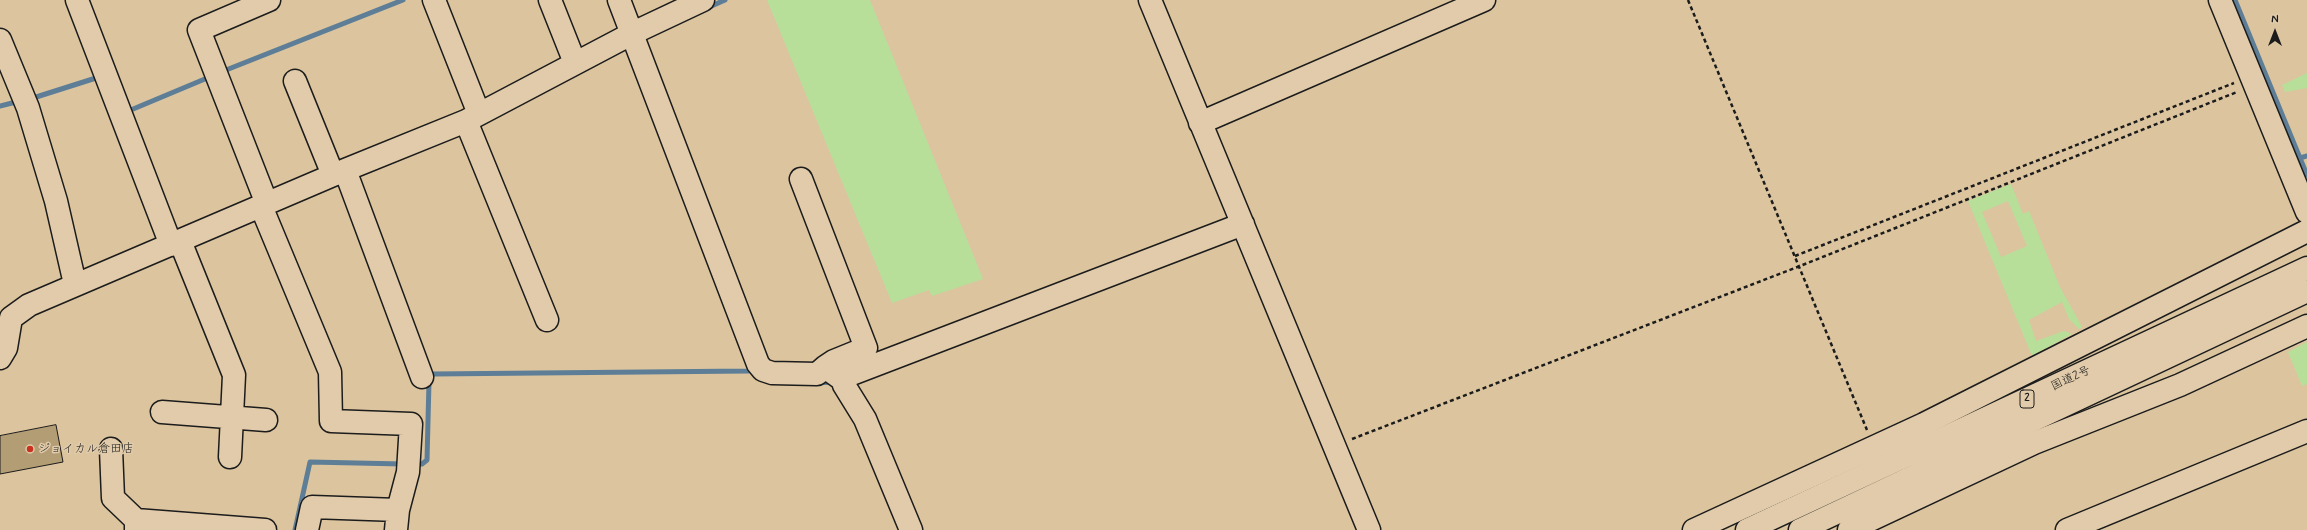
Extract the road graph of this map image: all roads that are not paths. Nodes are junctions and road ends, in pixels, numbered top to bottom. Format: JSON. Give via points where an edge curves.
{"nodes":[{"id":1,"x":76,"y":0,"type":"edge"},
{"id":2,"x":269,"y":0,"type":"edge"},
{"id":3,"x":434,"y":0,"type":"edge"},
{"id":4,"x":550,"y":0,"type":"edge"},
{"id":5,"x":619,"y":0,"type":"edge"},
{"id":6,"x":703,"y":0,"type":"edge"},
{"id":7,"x":1150,"y":0,"type":"edge"},
{"id":8,"x":1484,"y":0,"type":"edge"},
{"id":9,"x":2220,"y":0,"type":"edge"},
{"id":10,"x":633,"y":33,"type":"junction"},
{"id":11,"x":0,"y":40,"type":"edge"},
{"id":12,"x":573,"y":58,"type":"junction"},
{"id":13,"x":295,"y":81,"type":"dead end"},
{"id":14,"x":474,"y":112,"type":"junction"},
{"id":15,"x":1206,"y":120,"type":"junction"},
{"id":16,"x":339,"y":173,"type":"junction"},
{"id":17,"x":801,"y":178,"type":"dead end"},
{"id":18,"x":264,"y":205,"type":"junction"},
{"id":19,"x":2307,"y":212,"type":"edge"},
{"id":20,"x":1243,"y":224,"type":"junction"},
{"id":21,"x":2307,"y":231,"type":"edge"},
{"id":22,"x":176,"y":243,"type":"junction"},
{"id":23,"x":2307,"y":268,"type":"edge"},
{"id":24,"x":75,"y":284,"type":"junction"},
{"id":25,"x":2307,"y":291,"type":"edge"},
{"id":26,"x":5,"y":316,"type":"edge"},
{"id":27,"x":547,"y":320,"type":"dead end"},
{"id":28,"x":2307,"y":326,"type":"edge"},
{"id":29,"x":0,"y":358,"type":"edge"},
{"id":30,"x":836,"y":376,"type":"junction"},
{"id":31,"x":422,"y":377,"type":"dead end"},
{"id":32,"x":162,"y":412,"type":"dead end"},
{"id":33,"x":231,"y":418,"type":"junction"},
{"id":34,"x":266,"y":420,"type":"dead end"},
{"id":35,"x":2307,"y":431,"type":"edge"},
{"id":36,"x":111,"y":449,"type":"dead end"},
{"id":37,"x":230,"y":457,"type":"dead end"},
{"id":38,"x":397,"y":520,"type":"edge"},
{"id":39,"x":136,"y":525,"type":"edge"},
{"id":40,"x":266,"y":530,"type":"edge"},
{"id":41,"x":307,"y":530,"type":"edge"},
{"id":42,"x":911,"y":530,"type":"edge"},
{"id":43,"x":1369,"y":530,"type":"edge"},
{"id":44,"x":1694,"y":530,"type":"edge"},
{"id":45,"x":1748,"y":530,"type":"edge"},
{"id":46,"x":1800,"y":530,"type":"edge"},
{"id":47,"x":1849,"y":530,"type":"edge"},
{"id":48,"x":2067,"y":530,"type":"edge"}],
"edges":[{"from":1,"to":22,"type":"main road"},
{"from":2,"to":18,"type":"main road","via":[[199,30]]},
{"from":3,"to":14,"type":"main road"},
{"from":4,"to":12,"type":"main road"},
{"from":5,"to":10,"type":"main road"},
{"from":6,"to":10,"type":"main road"},
{"from":7,"to":15,"type":"main road"},
{"from":8,"to":15,"type":"main road"},
{"from":9,"to":19,"type":"main road"},
{"from":10,"to":12,"type":"main road"},
{"from":10,"to":30,"type":"main road","via":[[758,364],[763,370],[772,373]]},
{"from":11,"to":24,"type":"main road","via":[[28,108],[56,201]]},
{"from":12,"to":14,"type":"main road"},
{"from":13,"to":16,"type":"main road"},
{"from":14,"to":16,"type":"main road"},
{"from":14,"to":27,"type":"main road"},
{"from":15,"to":20,"type":"main road"},
{"from":16,"to":18,"type":"main road"},
{"from":16,"to":31,"type":"main road"},
{"from":17,"to":30,"type":"main road","via":[[866,348],[834,361]]},
{"from":18,"to":22,"type":"main road"},
{"from":18,"to":38,"type":"main road","via":[[330,372],[331,421],[411,424],[408,464]]},
{"from":20,"to":30,"type":"main road","via":[[849,375]]},
{"from":20,"to":43,"type":"main road"},
{"from":21,"to":44,"type":"main road","via":[[2138,314],[2030,372]]},
{"from":22,"to":24,"type":"main road"},
{"from":22,"to":33,"type":"main road","via":[[234,375]]},
{"from":23,"to":45,"type":"main road","name":"国道2号","number":"2"},
{"from":24,"to":26,"type":"main road"},
{"from":25,"to":46,"type":"main road","name":"国道2号","number":"2"},
{"from":26,"to":29,"type":"main road","via":[[6,348]]},
{"from":28,"to":47,"type":"main road","via":[[2180,385],[2034,443]]},
{"from":30,"to":42,"type":"main road","via":[[865,419]]},
{"from":32,"to":33,"type":"main road"},
{"from":33,"to":34,"type":"main road"},
{"from":33,"to":37,"type":"main road"},
{"from":35,"to":48,"type":"main road"},
{"from":36,"to":39,"type":"main road","via":[[113,498]]},
{"from":38,"to":41,"type":"main road","via":[[312,507]]},
{"from":39,"to":40,"type":"main road"}]}
